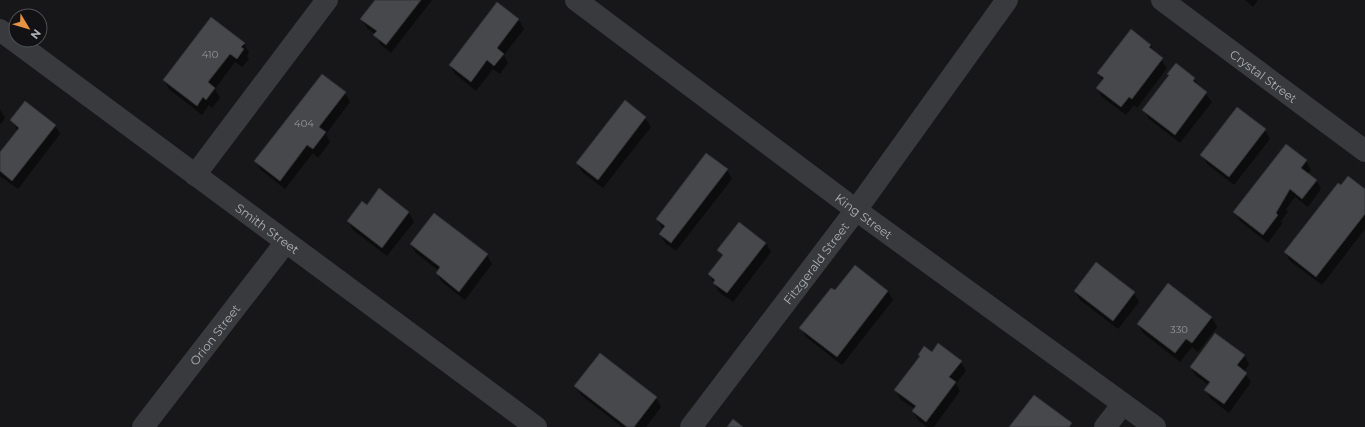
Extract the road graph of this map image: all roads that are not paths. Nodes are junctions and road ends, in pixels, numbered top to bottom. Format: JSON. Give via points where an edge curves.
{"nodes":[{"id":1,"x":327,"y":0,"type":"edge"},
{"id":2,"x":576,"y":0,"type":"edge"},
{"id":3,"x":1007,"y":0,"type":"edge"},
{"id":4,"x":1162,"y":0,"type":"edge"},
{"id":5,"x":0,"y":30,"type":"edge"},
{"id":6,"x":1365,"y":151,"type":"edge"},
{"id":7,"x":195,"y":174,"type":"junction"},
{"id":8,"x":856,"y":210,"type":"junction"},
{"id":9,"x":286,"y":242,"type":"junction"},
{"id":10,"x":1123,"y":404,"type":"junction"},
{"id":11,"x":143,"y":427,"type":"edge"},
{"id":12,"x":536,"y":427,"type":"edge"},
{"id":13,"x":691,"y":427,"type":"edge"},
{"id":14,"x":1105,"y":427,"type":"edge"},
{"id":15,"x":1155,"y":427,"type":"edge"}],
"edges":[{"from":1,"to":7,"type":"street"},
{"from":2,"to":8,"type":"street","name":"King Street"},
{"from":3,"to":8,"type":"street","name":"Fitzgerald Street"},
{"from":4,"to":6,"type":"street","name":"Crystal Street"},
{"from":5,"to":7,"type":"street","name":"Smith Street"},
{"from":7,"to":9,"type":"street","name":"Smith Street"},
{"from":8,"to":10,"type":"street","name":"King Street"},
{"from":8,"to":13,"type":"street","name":"Fitzgerald Street"},
{"from":9,"to":11,"type":"street","name":"Orion Street"},
{"from":9,"to":12,"type":"street","name":"Smith Street"},
{"from":10,"to":14,"type":"street"},
{"from":10,"to":15,"type":"street","name":"King Street"}]}
